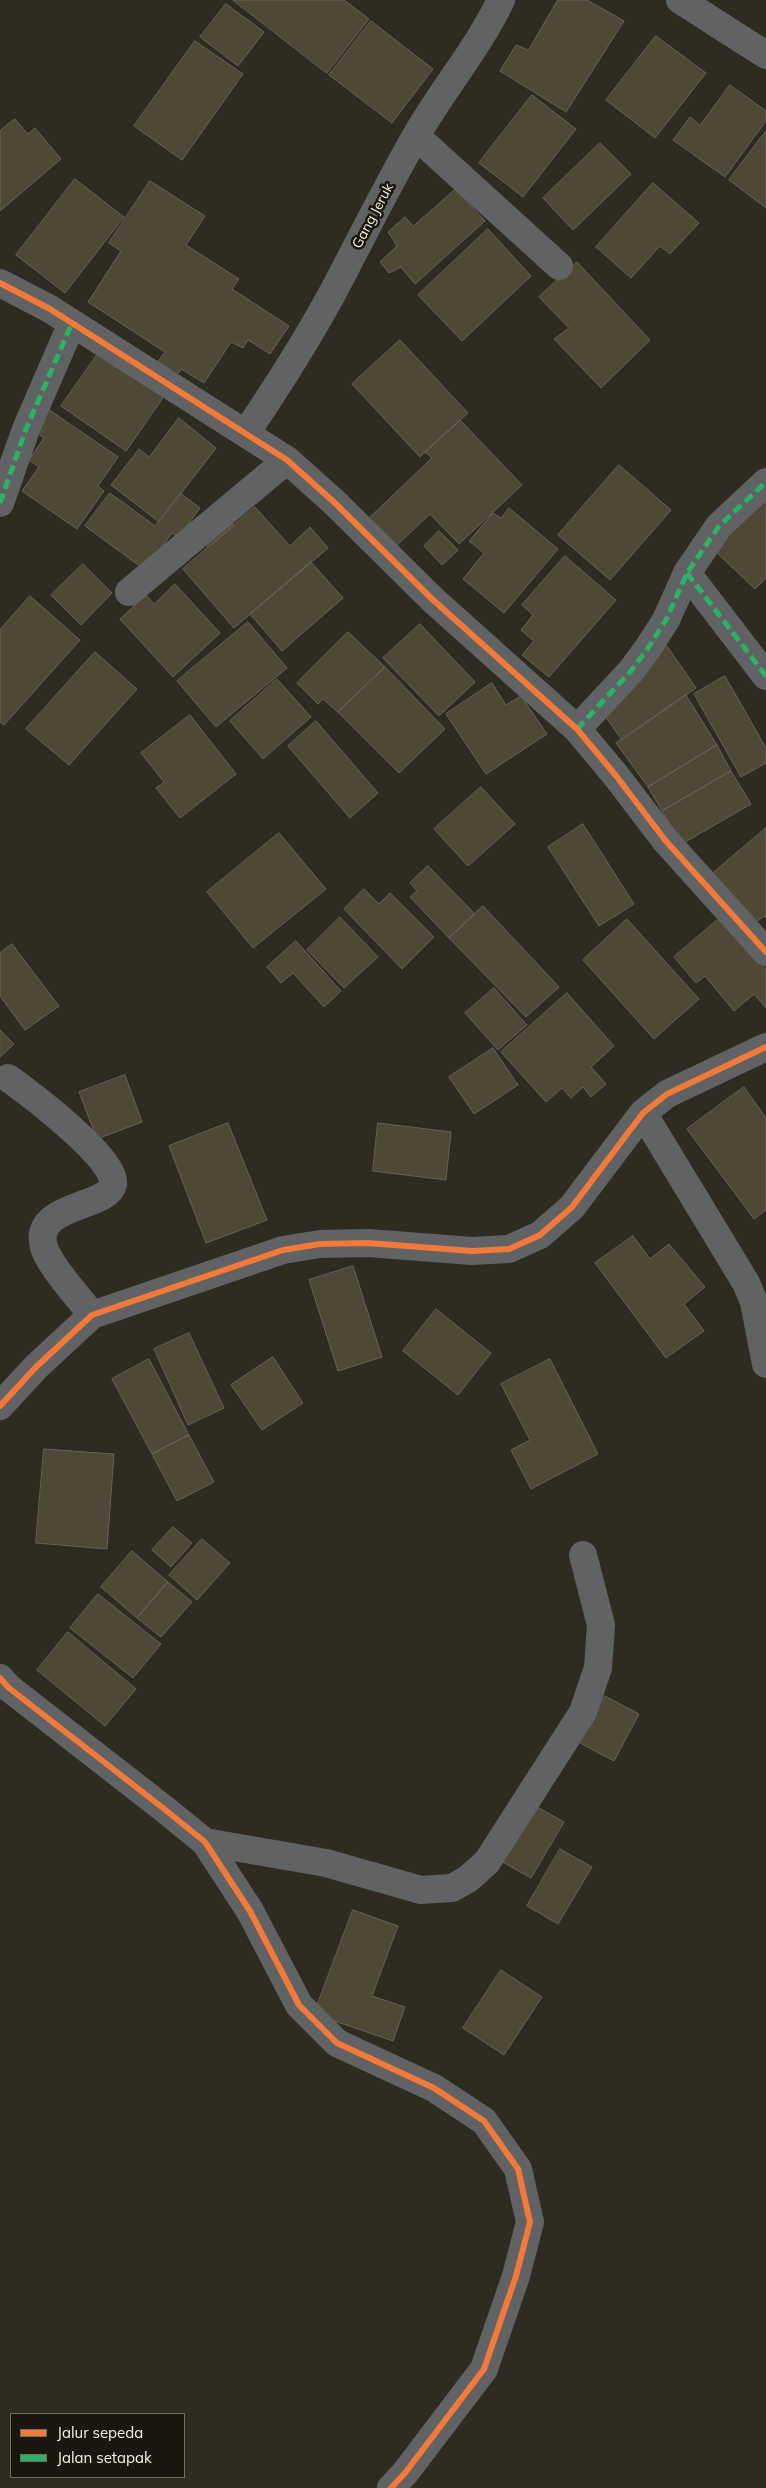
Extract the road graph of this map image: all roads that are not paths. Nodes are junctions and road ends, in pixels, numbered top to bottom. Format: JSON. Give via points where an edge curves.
{"nodes":[{"id":1,"x":501,"y":0,"type":"edge"},
{"id":2,"x":680,"y":0,"type":"edge"},
{"id":3,"x":766,"y":55,"type":"edge"},
{"id":4,"x":416,"y":136,"type":"junction"},
{"id":5,"x":559,"y":266,"type":"dead end"},
{"id":6,"x":0,"y":283,"type":"edge"},
{"id":7,"x":72,"y":323,"type":"junction"},
{"id":8,"x":246,"y":434,"type":"junction"},
{"id":9,"x":288,"y":460,"type":"junction"},
{"id":10,"x":766,"y":482,"type":"edge"},
{"id":11,"x":0,"y":503,"type":"edge"},
{"id":12,"x":687,"y":574,"type":"junction"},
{"id":13,"x":128,"y":592,"type":"dead end"},
{"id":14,"x":766,"y":676,"type":"edge"},
{"id":15,"x":577,"y":729,"type":"junction"},
{"id":16,"x":766,"y":952,"type":"edge"},
{"id":17,"x":766,"y":1047,"type":"edge"},
{"id":18,"x":8,"y":1078,"type":"dead end"},
{"id":19,"x":643,"y":1112,"type":"junction"},
{"id":20,"x":92,"y":1315,"type":"junction"},
{"id":21,"x":766,"y":1364,"type":"edge"},
{"id":22,"x":0,"y":1406,"type":"edge"},
{"id":23,"x":583,"y":1555,"type":"dead end"},
{"id":24,"x":0,"y":1678,"type":"edge"},
{"id":25,"x":205,"y":1842,"type":"junction"},
{"id":26,"x":391,"y":2488,"type":"edge"}],
"edges":[{"from":1,"to":4,"type":"street","name":"Gang Jeruk","via":[[488,26]]},
{"from":2,"to":3,"type":"street"},
{"from":4,"to":5,"type":"street"},
{"from":4,"to":8,"type":"street","name":"Gang Jeruk","via":[[332,294]]},
{"from":6,"to":7,"type":"street"},
{"from":7,"to":8,"type":"street"},
{"from":7,"to":11,"type":"street","via":[[26,429]]},
{"from":8,"to":9,"type":"street"},
{"from":9,"to":13,"type":"street"},
{"from":9,"to":15,"type":"street","via":[[432,599]]},
{"from":10,"to":12,"type":"street","via":[[719,526]]},
{"from":12,"to":14,"type":"street"},
{"from":12,"to":15,"type":"street","via":[[666,620],[632,671]]},
{"from":15,"to":16,"type":"street","via":[[665,840]]},
{"from":17,"to":19,"type":"street","via":[[667,1094]]},
{"from":18,"to":20,"type":"street","via":[[75,1132],[112,1175],[113,1186],[107,1195],[67,1209],[52,1220],[44,1232],[44,1247],[50,1258]]},
{"from":19,"to":20,"type":"street","via":[[572,1207],[540,1235],[509,1249],[472,1251],[368,1243],[320,1244],[283,1250]]},
{"from":19,"to":21,"type":"street","via":[[746,1283],[754,1302]]},
{"from":20,"to":22,"type":"street"},
{"from":23,"to":25,"type":"street","via":[[601,1625],[598,1668],[583,1712],[487,1862],[468,1879],[452,1888],[421,1890],[326,1863]]},
{"from":24,"to":25,"type":"street"},
{"from":25,"to":26,"type":"street","via":[[250,1912],[298,2005],[337,2043],[434,2088],[484,2121],[518,2170],[530,2222],[516,2276],[484,2370]]}]}
